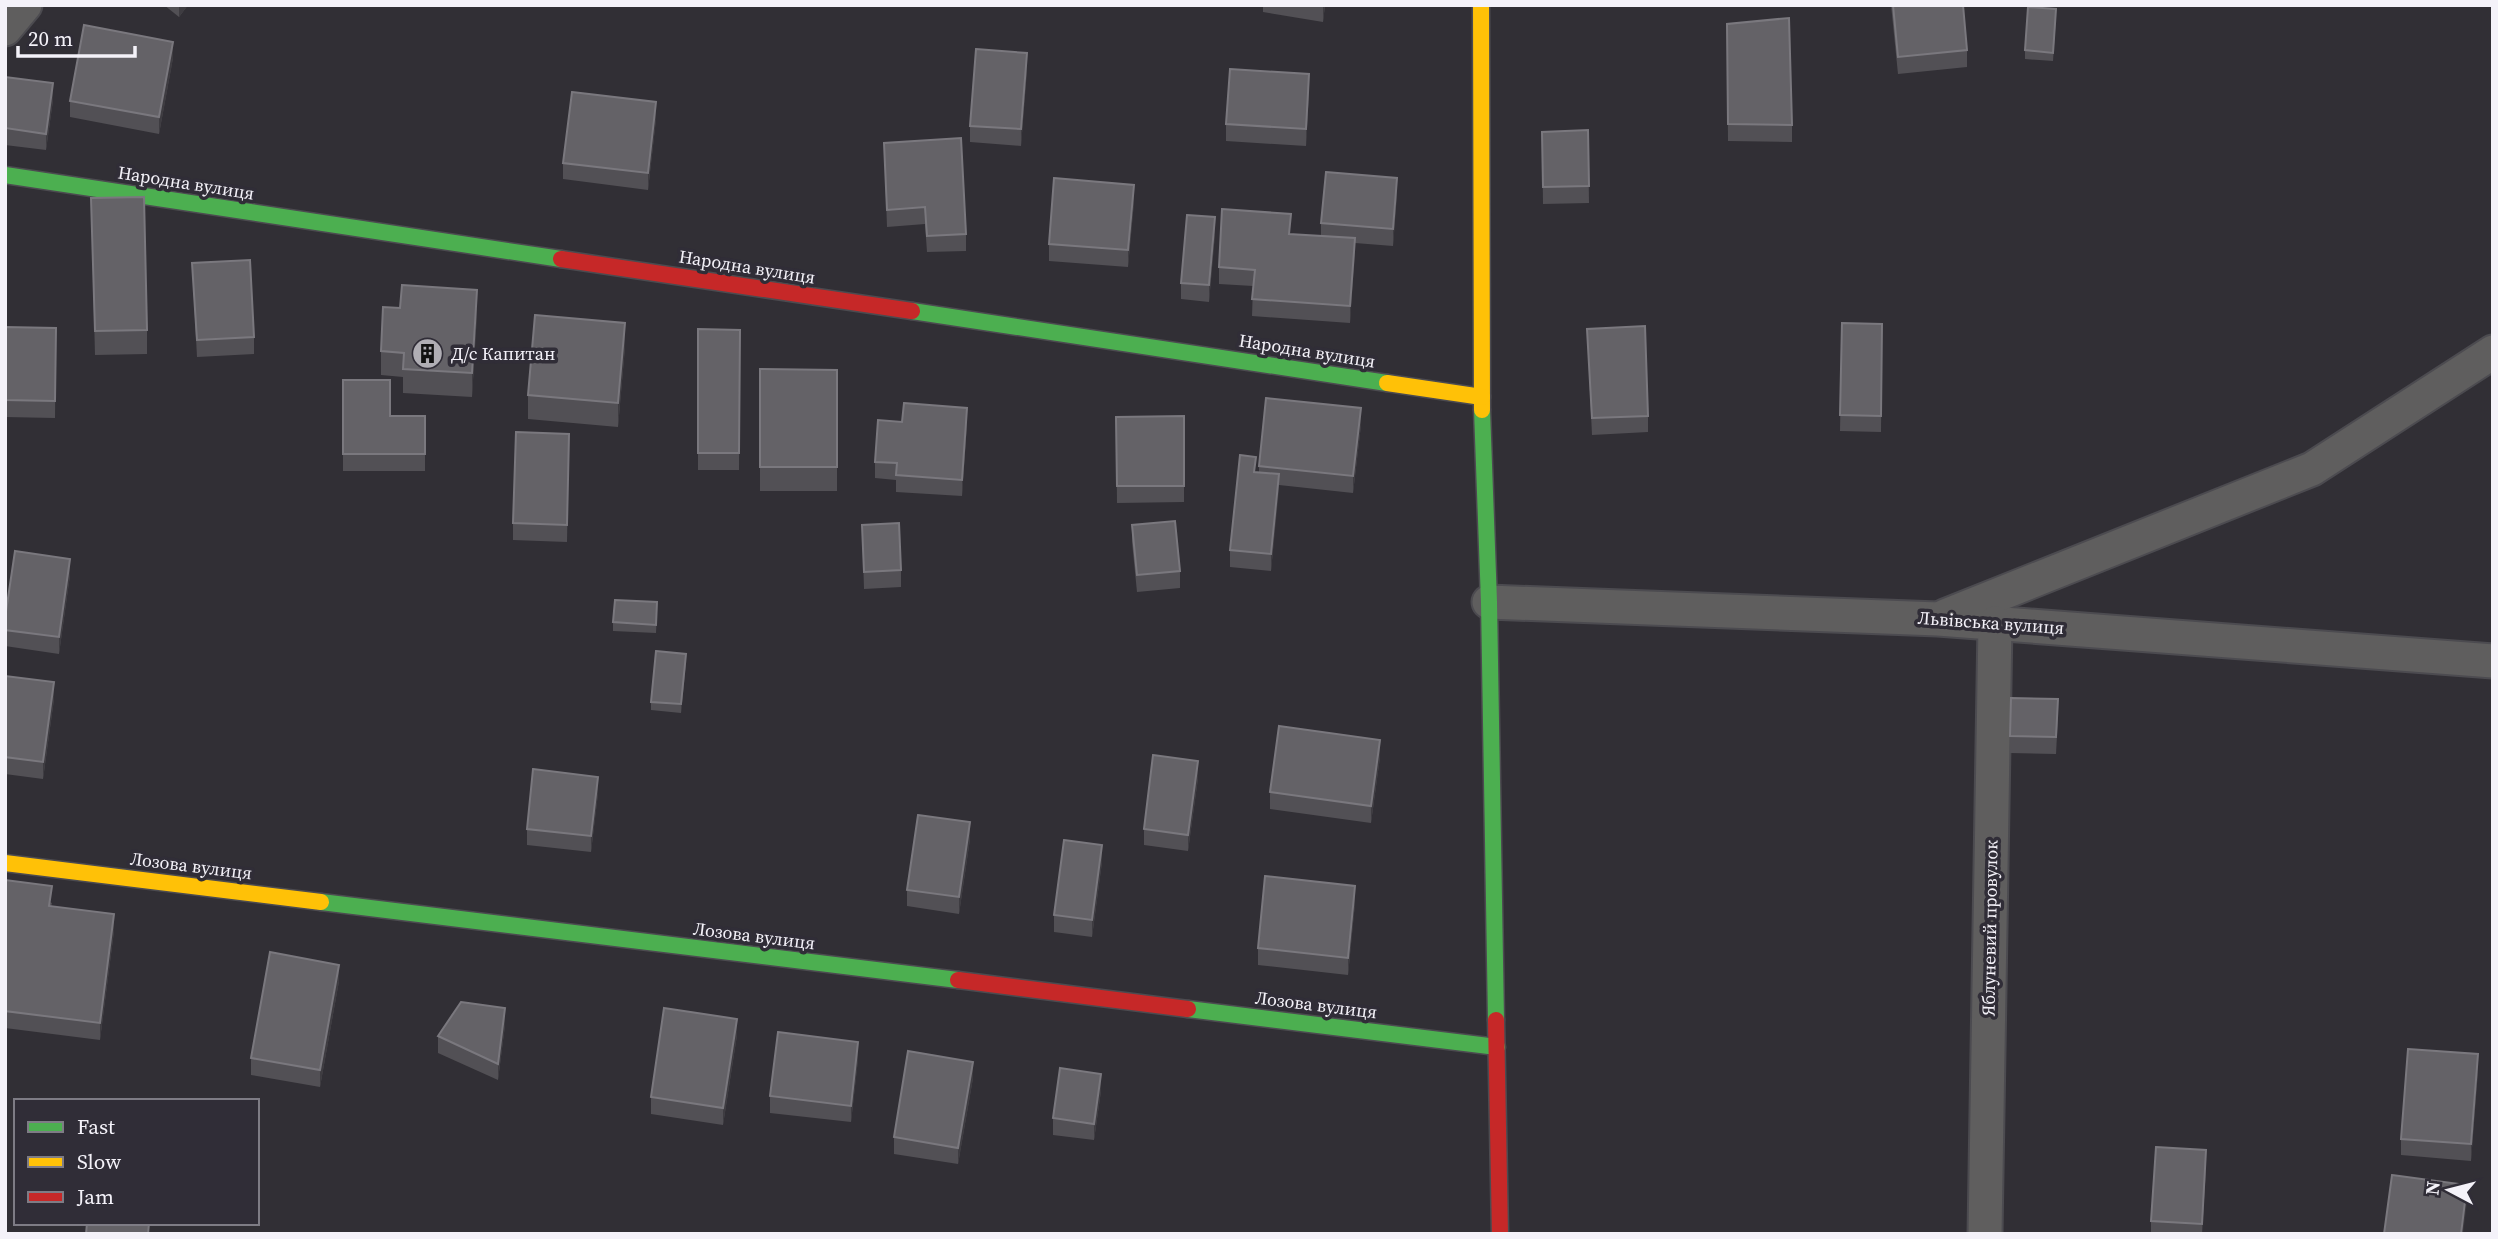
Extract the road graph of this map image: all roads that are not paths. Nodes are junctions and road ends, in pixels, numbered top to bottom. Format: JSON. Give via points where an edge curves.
{"nodes":[{"id":1,"x":25,"y":5,"type":"edge"},
{"id":2,"x":1481,"y":5,"type":"edge"},
{"id":3,"x":5,"y":29,"type":"edge"},
{"id":4,"x":5,"y":175,"type":"edge"},
{"id":5,"x":2493,"y":352,"type":"edge"},
{"id":6,"x":1482,"y":397,"type":"junction"},
{"id":7,"x":1489,"y":601,"type":"junction"},
{"id":8,"x":1938,"y":619,"type":"junction"},
{"id":9,"x":1996,"y":623,"type":"junction"},
{"id":10,"x":2493,"y":661,"type":"edge"},
{"id":11,"x":5,"y":863,"type":"edge"},
{"id":12,"x":1497,"y":1047,"type":"junction"},
{"id":13,"x":1500,"y":1234,"type":"edge"},
{"id":14,"x":1985,"y":1234,"type":"edge"}],
"edges":[{"from":1,"to":3,"type":"street"},
{"from":2,"to":6,"type":"street"},
{"from":4,"to":6,"type":"street","name":"Народна вулиця"},
{"from":5,"to":8,"type":"street","via":[[2312,469]]},
{"from":6,"to":7,"type":"street"},
{"from":7,"to":8,"type":"street","name":"Львівська вулиця"},
{"from":7,"to":12,"type":"street"},
{"from":8,"to":9,"type":"street","name":"Львівська вулиця"},
{"from":9,"to":10,"type":"street","name":"Львівська вулиця"},
{"from":9,"to":14,"type":"street","name":"Яблуневий провулок"},
{"from":11,"to":12,"type":"street","name":"Лозова вулиця"},
{"from":12,"to":13,"type":"street"}]}
